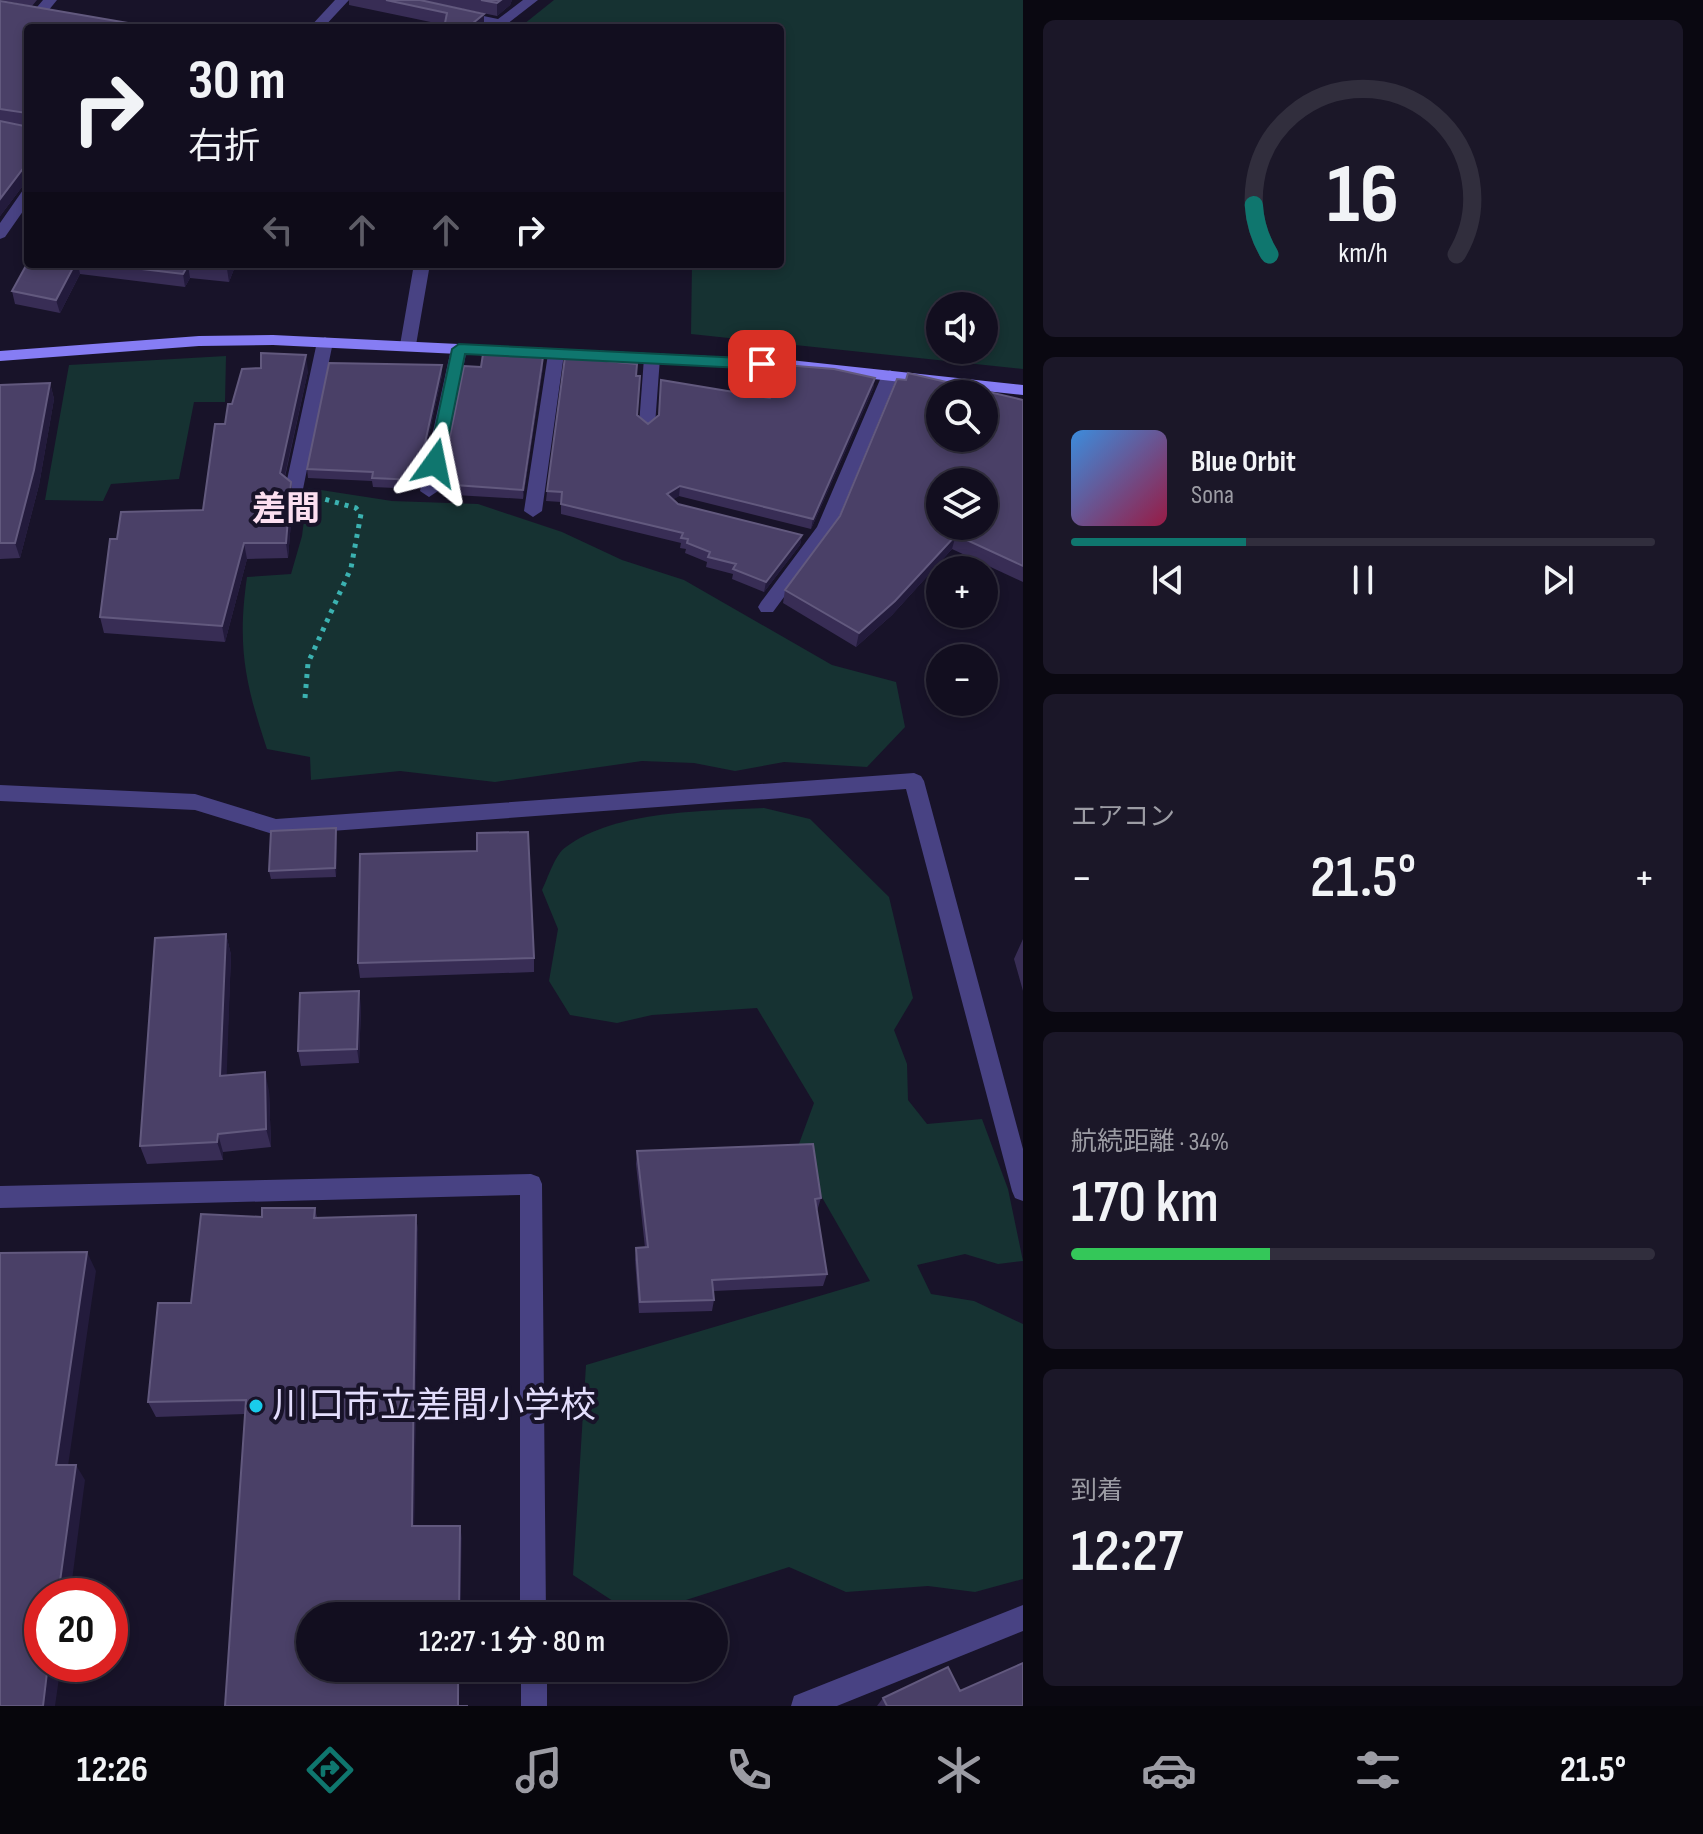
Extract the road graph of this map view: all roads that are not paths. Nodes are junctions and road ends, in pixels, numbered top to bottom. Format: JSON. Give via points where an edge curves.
{"nodes":[{"id":1,"x":50,"y":0,"type":"edge"},
{"id":2,"x":342,"y":0,"type":"edge"},
{"id":3,"x":531,"y":0,"type":"edge"},
{"id":4,"x":442,"y":12,"type":"edge"},
{"id":5,"x":39,"y":13,"type":"edge"},
{"id":6,"x":320,"y":24,"type":"edge"},
{"id":7,"x":488,"y":24,"type":"edge"},
{"id":8,"x":499,"y":24,"type":"edge"},
{"id":9,"x":24,"y":199,"type":"edge"},
{"id":10,"x":0,"y":234,"type":"edge"},
{"id":11,"x":421,"y":268,"type":"edge"},
{"id":12,"x":325,"y":342,"type":"junction"},
{"id":13,"x":408,"y":345,"type":"junction"},
{"id":14,"x":459,"y":349,"type":"junction"},
{"id":15,"x":556,"y":354,"type":"junction"},
{"id":16,"x":0,"y":356,"type":"edge"},
{"id":17,"x":652,"y":358,"type":"junction"},
{"id":18,"x":890,"y":375,"type":"junction"},
{"id":19,"x":1023,"y":390,"type":"edge"},
{"id":20,"x":647,"y":425,"type":"edge"},
{"id":21,"x":294,"y":489,"type":"edge"},
{"id":22,"x":429,"y":491,"type":"dead end"},
{"id":23,"x":533,"y":511,"type":"dead end"},
{"id":24,"x":767,"y":607,"type":"dead end"},
{"id":25,"x":0,"y":793,"type":"edge"},
{"id":26,"x":1023,"y":1191,"type":"edge"},
{"id":27,"x":0,"y":1197,"type":"edge"},
{"id":28,"x":533,"y":1602,"type":"edge"},
{"id":29,"x":1023,"y":1618,"type":"edge"},
{"id":30,"x":534,"y":1682,"type":"edge"},
{"id":31,"x":842,"y":1699,"type":"edge"},
{"id":32,"x":534,"y":1706,"type":"edge"},
{"id":33,"x":804,"y":1706,"type":"edge"}],
"edges":[{"from":1,"to":5,"type":"street"},
{"from":2,"to":6,"type":"street"},
{"from":3,"to":8,"type":"street"},
{"from":4,"to":7,"type":"street"},
{"from":9,"to":10,"type":"street"},
{"from":11,"to":13,"type":"street"},
{"from":12,"to":13,"type":"street"},
{"from":12,"to":16,"type":"street","via":[[199,341]]},
{"from":12,"to":21,"type":"street"},
{"from":13,"to":14,"type":"street"},
{"from":14,"to":15,"type":"street"},
{"from":14,"to":22,"type":"street"},
{"from":15,"to":17,"type":"street"},
{"from":15,"to":23,"type":"street"},
{"from":17,"to":18,"type":"street"},
{"from":17,"to":20,"type":"street"},
{"from":18,"to":19,"type":"street"},
{"from":18,"to":24,"type":"street","via":[[825,529],[810,538]]},
{"from":25,"to":26,"type":"street","via":[[195,802],[276,827],[914,781]]},
{"from":27,"to":28,"type":"street","via":[[531,1184]]},
{"from":29,"to":31,"type":"street"},
{"from":30,"to":32,"type":"street"},
{"from":31,"to":33,"type":"street"}]}
